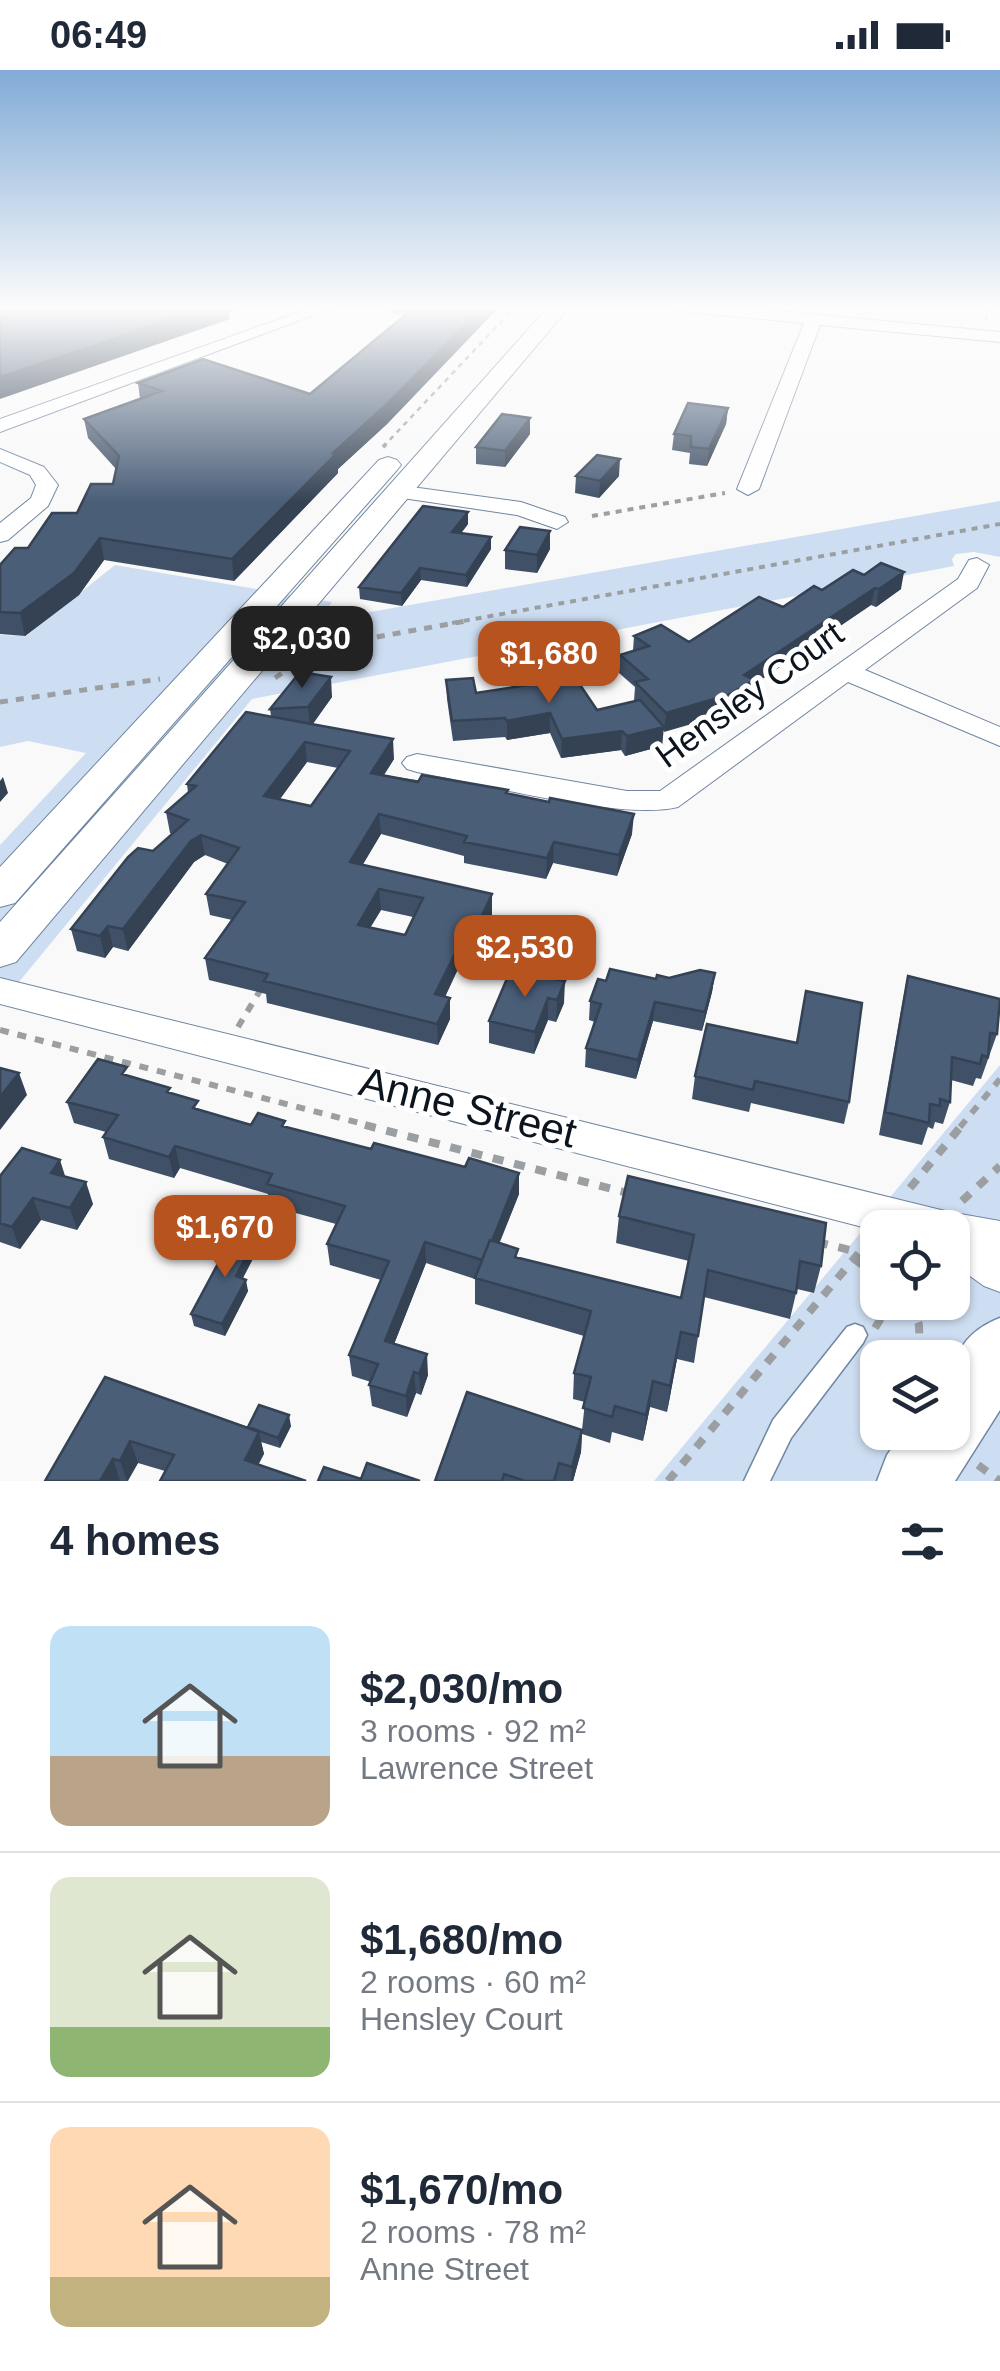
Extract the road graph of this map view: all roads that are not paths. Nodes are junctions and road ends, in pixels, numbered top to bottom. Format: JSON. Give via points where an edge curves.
{"nodes":[{"id":1,"x":149,"y":372,"type":"edge"},
{"id":2,"x":486,"y":372,"type":"edge"},
{"id":3,"x":489,"y":372,"type":"edge"},
{"id":4,"x":793,"y":372,"type":"edge"},
{"id":5,"x":480,"y":380,"type":"junction"},
{"id":6,"x":0,"y":426,"type":"edge"},
{"id":7,"x":0,"y":455,"type":"edge"},
{"id":8,"x":382,"y":489,"type":"junction"},
{"id":9,"x":748,"y":489,"type":"road end"},
{"id":10,"x":557,"y":522,"type":"dead end"},
{"id":11,"x":0,"y":534,"type":"edge"},
{"id":12,"x":977,"y":565,"type":"dead end"},
{"id":13,"x":846,"y":671,"type":"junction"},
{"id":14,"x":158,"y":692,"type":"junction"},
{"id":15,"x":209,"y":711,"type":"junction"},
{"id":16,"x":1000,"y":737,"type":"edge"},
{"id":17,"x":417,"y":762,"type":"dead end"},
{"id":18,"x":0,"y":893,"type":"edge"},
{"id":19,"x":0,"y":951,"type":"edge"},
{"id":20,"x":0,"y":991,"type":"edge"},
{"id":21,"x":870,"y":1210,"type":"edge"},
{"id":22,"x":970,"y":1236,"type":"edge"},
{"id":23,"x":1000,"y":1240,"type":"edge"},
{"id":24,"x":970,"y":1248,"type":"edge"},
{"id":25,"x":1000,"y":1272,"type":"edge"},
{"id":26,"x":854,"y":1334,"type":"dead end"},
{"id":27,"x":1000,"y":1350,"type":"edge"},
{"id":28,"x":970,"y":1395,"type":"edge"},
{"id":29,"x":934,"y":1450,"type":"edge"},
{"id":30,"x":757,"y":1481,"type":"edge"},
{"id":31,"x":913,"y":1481,"type":"edge"}],
"edges":[{"from":1,"to":6,"type":"street"},
{"from":2,"to":5,"type":"street"},
{"from":3,"to":5,"type":"street"},
{"from":4,"to":9,"type":"street"},
{"from":5,"to":8,"type":"street"},
{"from":7,"to":11,"type":"street","via":[[42,475],[46,490]]},
{"from":8,"to":10,"type":"street","via":[[521,509]]},
{"from":8,"to":14,"type":"street"},
{"from":8,"to":15,"type":"street"},
{"from":12,"to":13,"type":"street","name":"Hensley Court","via":[[968,583]]},
{"from":13,"to":16,"type":"street"},
{"from":13,"to":17,"type":"street","name":"Hensley Court","via":[[660,802]]},
{"from":14,"to":15,"type":"street"},
{"from":14,"to":18,"type":"street"},
{"from":15,"to":19,"type":"street"},
{"from":20,"to":21,"type":"street","name":"Anne Street"},
{"from":22,"to":23,"type":"street"},
{"from":24,"to":25,"type":"street"},
{"from":26,"to":30,"type":"lane","via":[[782,1429]]},
{"from":27,"to":28,"type":"main road"},
{"from":29,"to":31,"type":"main road"}]}
